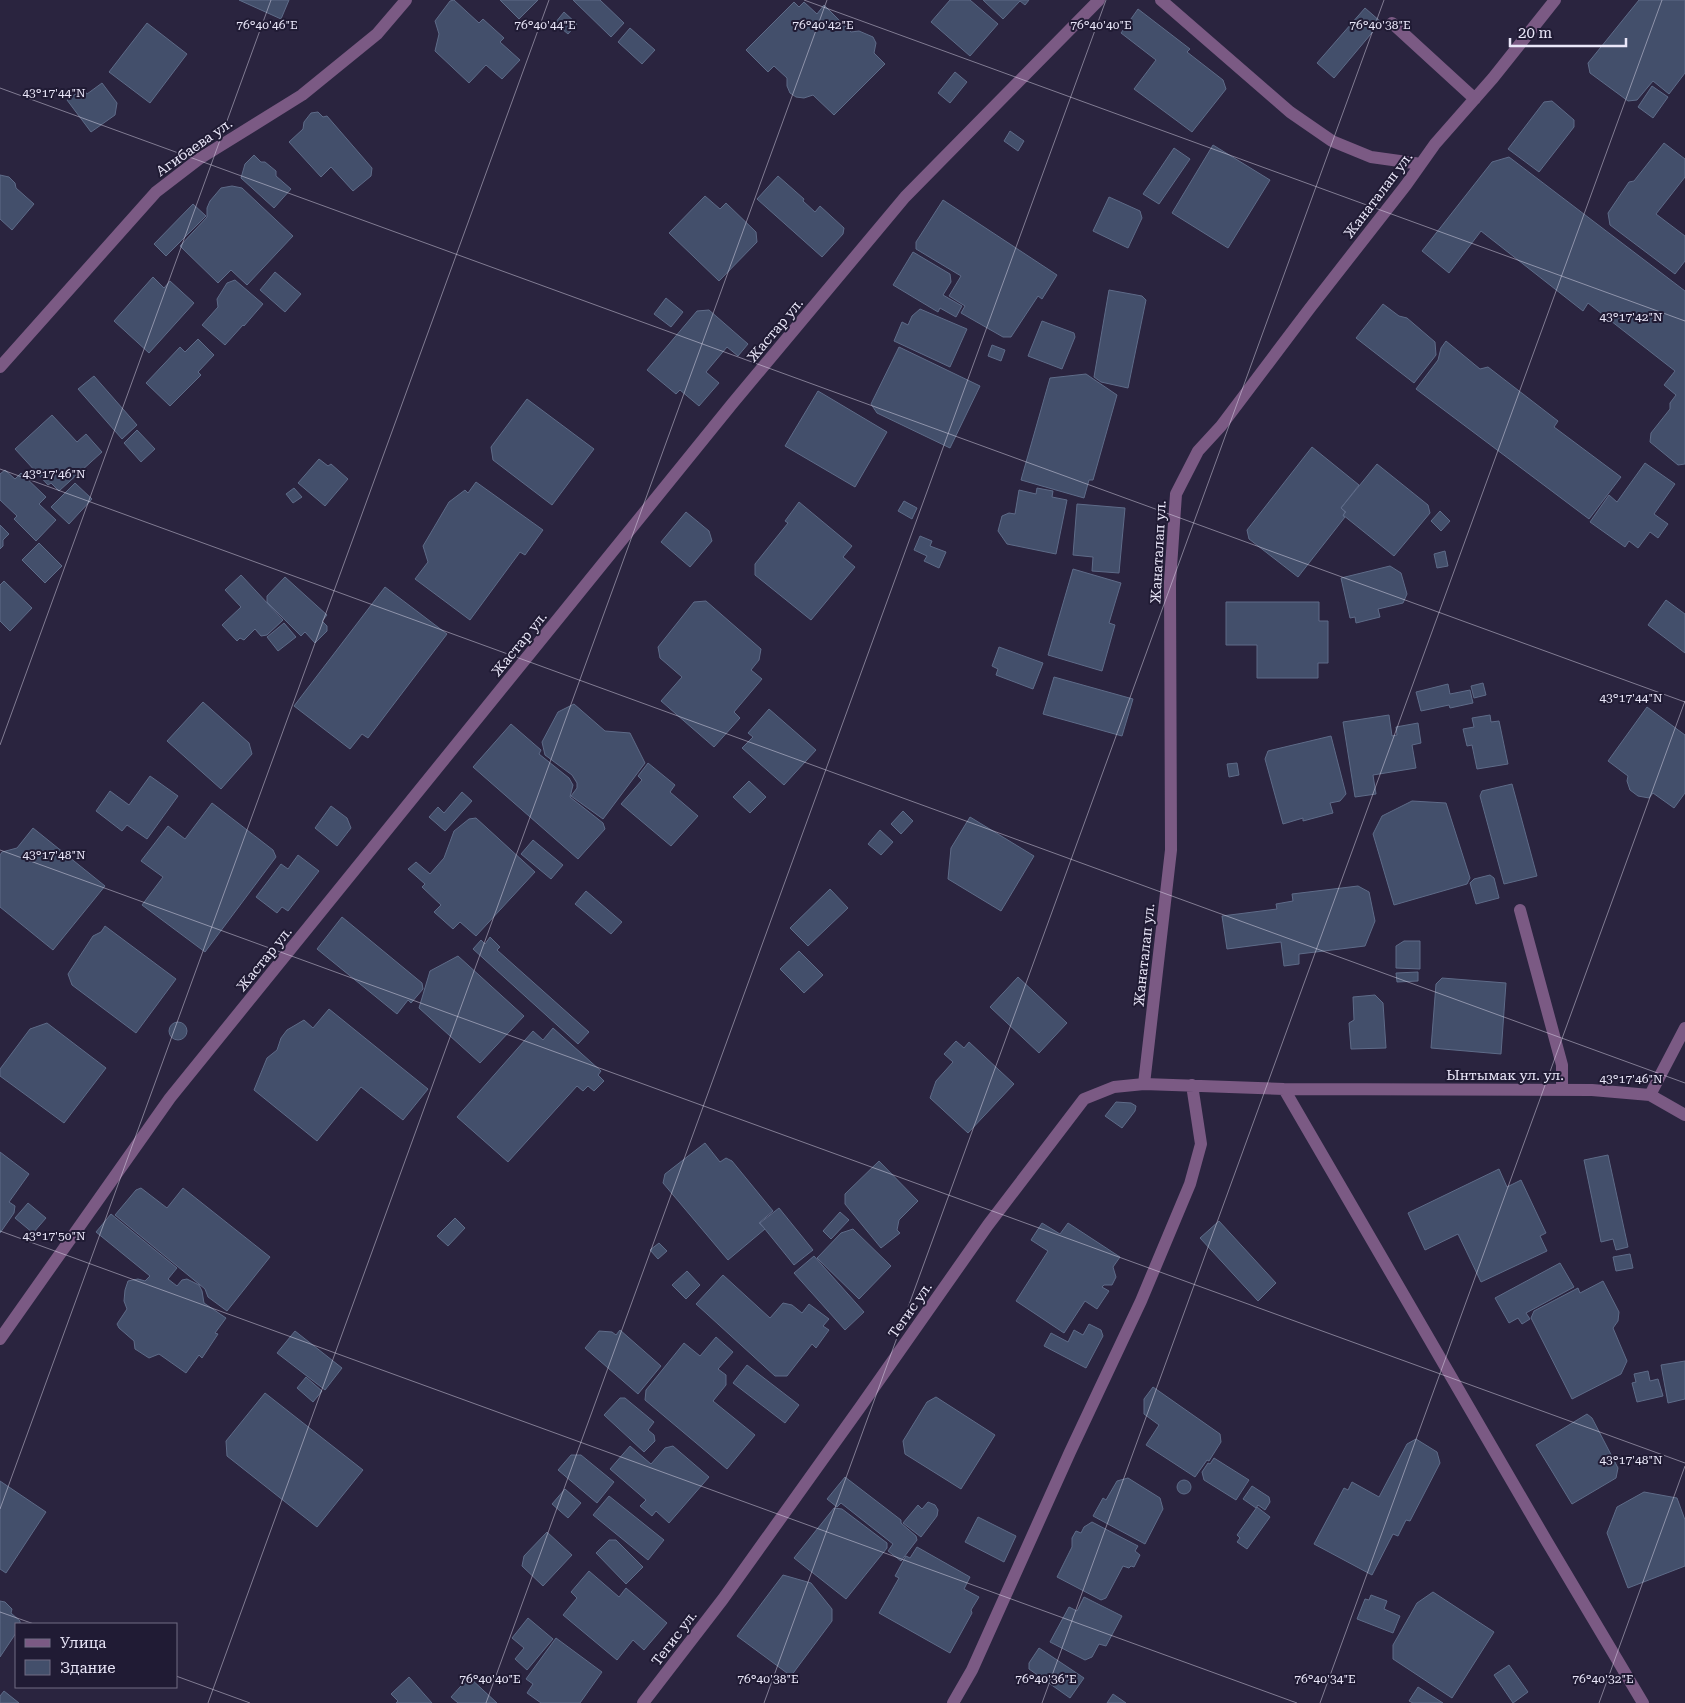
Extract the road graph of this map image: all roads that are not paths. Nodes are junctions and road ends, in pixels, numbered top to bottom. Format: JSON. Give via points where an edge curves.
{"nodes":[{"id":1,"x":406,"y":0,"type":"edge"},
{"id":2,"x":1100,"y":0,"type":"edge"},
{"id":3,"x":1161,"y":0,"type":"edge"},
{"id":4,"x":1555,"y":0,"type":"edge"},
{"id":5,"x":1392,"y":24,"type":"dead end"},
{"id":6,"x":1475,"y":99,"type":"junction"},
{"id":7,"x":1421,"y":164,"type":"junction"},
{"id":8,"x":0,"y":367,"type":"edge"},
{"id":9,"x":1520,"y":910,"type":"dead end"},
{"id":10,"x":1685,"y":1028,"type":"edge"},
{"id":11,"x":1144,"y":1084,"type":"junction"},
{"id":12,"x":1192,"y":1085,"type":"junction"},
{"id":13,"x":1284,"y":1089,"type":"junction"},
{"id":14,"x":1562,"y":1090,"type":"junction"},
{"id":15,"x":1650,"y":1095,"type":"junction"},
{"id":16,"x":1685,"y":1115,"type":"edge"},
{"id":17,"x":0,"y":1338,"type":"edge"},
{"id":18,"x":643,"y":1703,"type":"edge"},
{"id":19,"x":953,"y":1703,"type":"edge"},
{"id":20,"x":1644,"y":1703,"type":"edge"}],
"edges":[{"from":1,"to":8,"type":"street","name":"Агибаева ул.","via":[[377,34],[302,94],[199,159],[156,192]]},
{"from":2,"to":17,"type":"street","name":"Жастар ул.","via":[[904,197],[732,404],[170,1098]]},
{"from":3,"to":7,"type":"street","via":[[1290,112],[1332,141],[1371,157]]},
{"from":4,"to":6,"type":"street","name":"Жанаталап ул."},
{"from":5,"to":6,"type":"street"},
{"from":6,"to":7,"type":"street","name":"Жанаталап ул."},
{"from":7,"to":11,"type":"street","name":"Жанаталап ул.","via":[[1221,426],[1198,451],[1176,494],[1170,582],[1171,850]]},
{"from":9,"to":14,"type":"street","via":[[1562,1065]]},
{"from":10,"to":15,"type":"street"},
{"from":11,"to":12,"type":"street","name":"Тегис ул."},
{"from":11,"to":18,"type":"street","name":"Тегис ул.","via":[[1114,1087],[1084,1099],[988,1225],[723,1599]]},
{"from":12,"to":13,"type":"street","name":"Тегис ул."},
{"from":12,"to":19,"type":"street","via":[[1201,1144],[1190,1184],[1141,1301],[976,1661]]},
{"from":13,"to":14,"type":"street","name":"Ынтымак ул. ул."},
{"from":13,"to":20,"type":"street"},
{"from":14,"to":15,"type":"street","name":"Ынтымак ул. ул."},
{"from":15,"to":16,"type":"street"}]}
